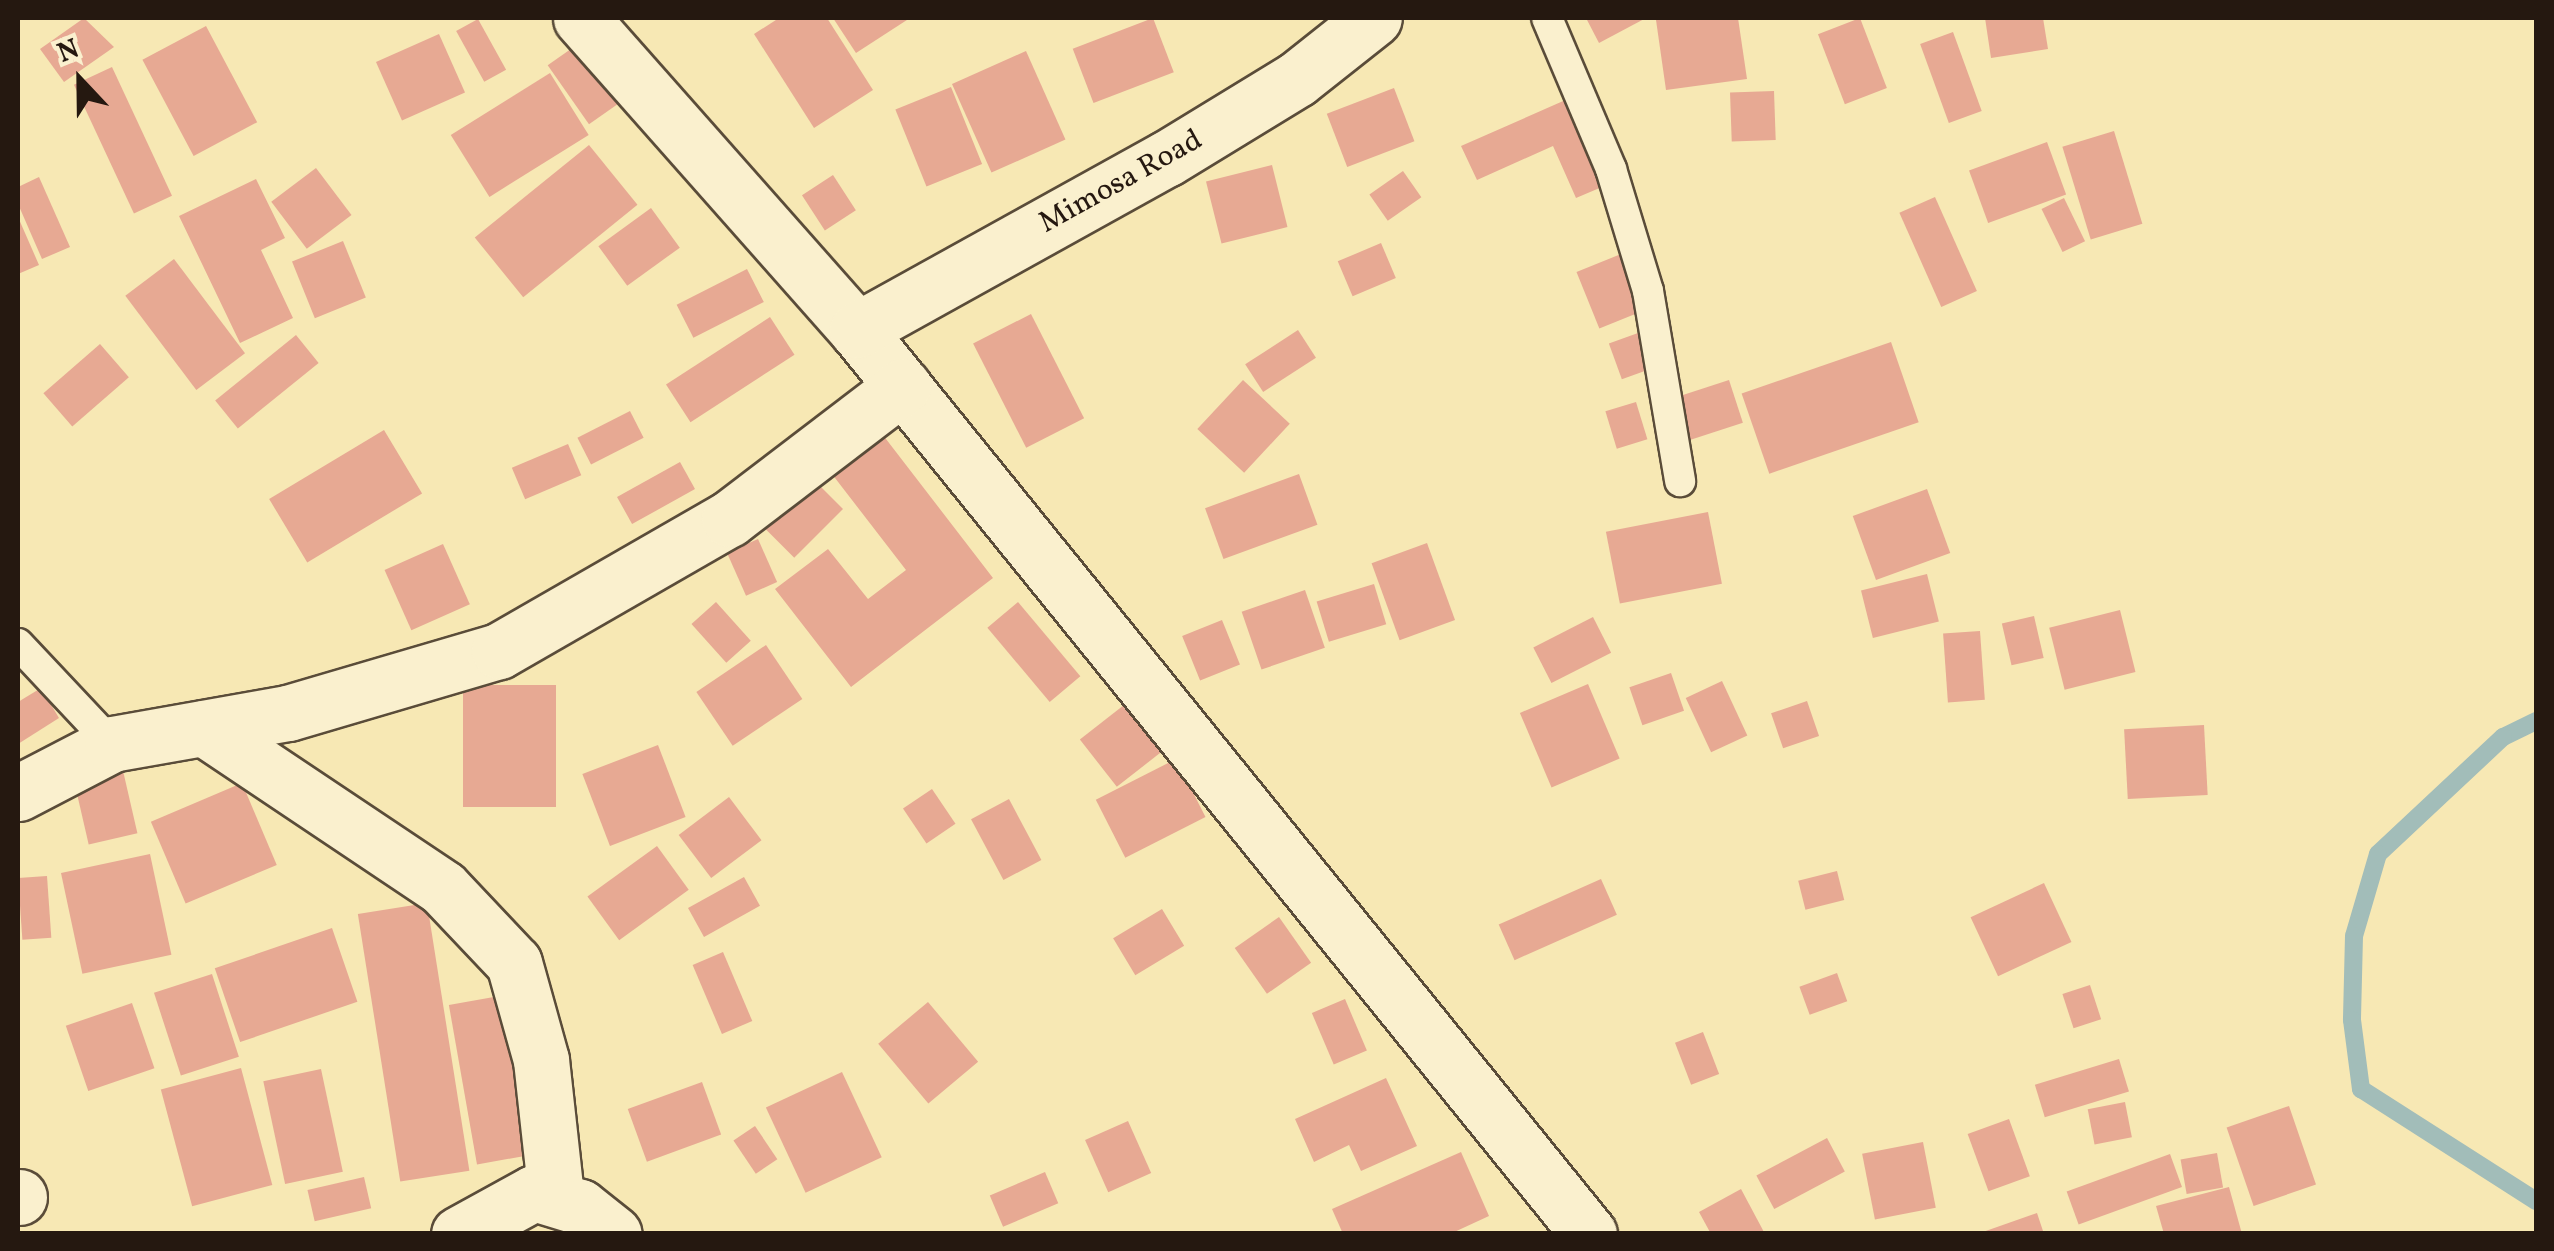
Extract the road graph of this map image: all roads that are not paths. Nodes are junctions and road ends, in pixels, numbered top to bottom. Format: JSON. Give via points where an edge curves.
{"nodes":[{"id":1,"x":582,"y":18,"type":"edge"},
{"id":2,"x":1374,"y":18,"type":"edge"},
{"id":3,"x":1547,"y":18,"type":"edge"},
{"id":4,"x":857,"y":330,"type":"junction"},
{"id":5,"x":904,"y":386,"type":"junction"},
{"id":6,"x":1680,"y":480,"type":"dead end"},
{"id":7,"x":18,"y":644,"type":"edge"},
{"id":8,"x":204,"y":728,"type":"junction"},
{"id":9,"x":112,"y":744,"type":"junction"},
{"id":10,"x":18,"y":794,"type":"edge"},
{"id":11,"x":556,"y":1195,"type":"junction"},
{"id":12,"x":459,"y":1234,"type":"edge"},
{"id":13,"x":614,"y":1234,"type":"edge"},
{"id":14,"x":1589,"y":1234,"type":"edge"}],
"edges":[{"from":1,"to":4,"type":"street"},
{"from":2,"to":4,"type":"street","name":"Mimosa Road","via":[[1297,79],[1166,159]]},
{"from":3,"to":6,"type":"lane","via":[[1611,169],[1648,291]]},
{"from":4,"to":5,"type":"street"},
{"from":5,"to":8,"type":"street","via":[[729,519],[560,622],[422,676]]},
{"from":5,"to":14,"type":"street"},
{"from":7,"to":9,"type":"lane"},
{"from":8,"to":9,"type":"street"},
{"from":8,"to":11,"type":"street","via":[[442,888],[514,964],[541,1060]]},
{"from":9,"to":10,"type":"street"},
{"from":11,"to":12,"type":"street","via":[[510,1201]]},
{"from":11,"to":13,"type":"street"}]}
